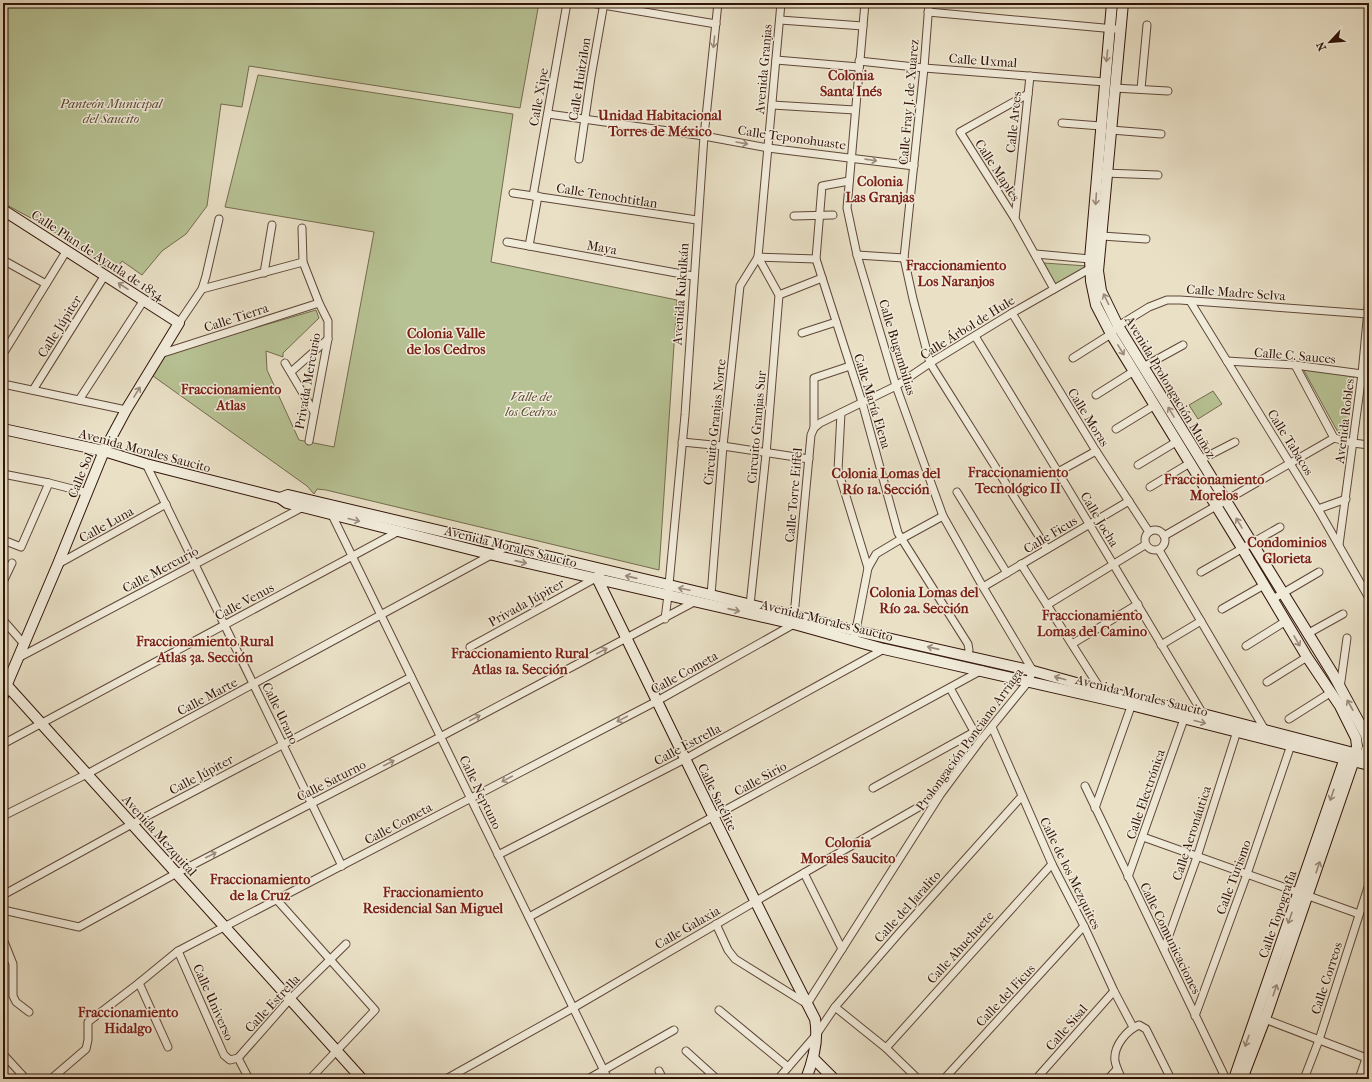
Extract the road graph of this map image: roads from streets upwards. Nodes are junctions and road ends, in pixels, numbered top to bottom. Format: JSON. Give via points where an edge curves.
{"nodes":[{"id":1,"x":567,"y":3,"type":"edge"},
{"id":2,"x":591,"y":3,"type":"edge"},
{"id":3,"x":718,"y":3,"type":"edge"},
{"id":4,"x":781,"y":3,"type":"edge"},
{"id":5,"x":865,"y":3,"type":"edge"},
{"id":6,"x":929,"y":3,"type":"edge"},
{"id":7,"x":1112,"y":3,"type":"edge"},
{"id":8,"x":1123,"y":3,"type":"edge"},
{"id":9,"x":604,"y":4,"type":"edge"},
{"id":10,"x":928,"y":12,"type":"junction"},
{"id":11,"x":780,"y":20,"type":"junction"},
{"id":12,"x":716,"y":24,"type":"junction"},
{"id":13,"x":1147,"y":25,"type":"dead end"},
{"id":14,"x":863,"y":26,"type":"junction"},
{"id":15,"x":1110,"y":28,"type":"junction"},
{"id":16,"x":1121,"y":29,"type":"junction"},
{"id":17,"x":776,"y":60,"type":"junction"},
{"id":18,"x":859,"y":64,"type":"junction"},
{"id":19,"x":924,"y":68,"type":"junction"},
{"id":20,"x":1030,"y":76,"type":"junction"},
{"id":21,"x":1105,"y":82,"type":"junction"},
{"id":22,"x":1114,"y":88,"type":"junction"},
{"id":23,"x":1140,"y":89,"type":"junction"},
{"id":24,"x":1168,"y":91,"type":"dead end"},
{"id":25,"x":1028,"y":94,"type":"junction"},
{"id":26,"x":772,"y":105,"type":"junction"},
{"id":27,"x":855,"y":110,"type":"junction"},
{"id":28,"x":548,"y":114,"type":"junction"},
{"id":29,"x":585,"y":119,"type":"junction"},
{"id":30,"x":1062,"y":123,"type":"dead end"},
{"id":31,"x":1106,"y":128,"type":"junction"},
{"id":32,"x":1161,"y":134,"type":"dead end"},
{"id":33,"x":704,"y":136,"type":"junction"},
{"id":34,"x":768,"y":148,"type":"junction"},
{"id":35,"x":852,"y":157,"type":"junction"},
{"id":36,"x":579,"y":159,"type":"dead end"},
{"id":37,"x":914,"y":166,"type":"junction"},
{"id":38,"x":1102,"y":173,"type":"junction"},
{"id":39,"x":1158,"y":175,"type":"dead end"},
{"id":40,"x":849,"y":181,"type":"junction"},
{"id":41,"x":513,"y":193,"type":"dead end"},
{"id":42,"x":536,"y":196,"type":"junction"},
{"id":43,"x":3,"y":210,"type":"edge"},
{"id":44,"x":833,"y":215,"type":"dead end"},
{"id":45,"x":794,"y":216,"type":"dead end"},
{"id":46,"x":819,"y":216,"type":"junction"},
{"id":47,"x":219,"y":219,"type":"dead end"},
{"id":48,"x":1016,"y":219,"type":"junction"},
{"id":49,"x":697,"y":220,"type":"junction"},
{"id":50,"x":272,"y":225,"type":"dead end"},
{"id":51,"x":302,"y":228,"type":"dead end"},
{"id":52,"x":1102,"y":236,"type":"junction"},
{"id":53,"x":1146,"y":239,"type":"dead end"},
{"id":54,"x":507,"y":242,"type":"dead end"},
{"id":55,"x":529,"y":246,"type":"junction"},
{"id":56,"x":67,"y":250,"type":"junction"},
{"id":57,"x":1036,"y":254,"type":"junction"},
{"id":58,"x":857,"y":255,"type":"junction"},
{"id":59,"x":758,"y":257,"type":"junction"},
{"id":60,"x":904,"y":258,"type":"junction"},
{"id":61,"x":816,"y":259,"type":"junction"},
{"id":62,"x":3,"y":260,"type":"edge"},
{"id":63,"x":303,"y":262,"type":"junction"},
{"id":64,"x":1090,"y":264,"type":"junction"},
{"id":65,"x":264,"y":273,"type":"junction"},
{"id":66,"x":105,"y":275,"type":"junction"},
{"id":67,"x":693,"y":276,"type":"junction"},
{"id":68,"x":822,"y":278,"type":"junction"},
{"id":69,"x":46,"y":284,"type":"junction"},
{"id":70,"x":202,"y":288,"type":"junction"},
{"id":71,"x":1054,"y":289,"type":"junction"},
{"id":72,"x":779,"y":295,"type":"junction"},
{"id":73,"x":1369,"y":299,"type":"edge"},
{"id":74,"x":144,"y":300,"type":"junction"},
{"id":75,"x":1190,"y":300,"type":"junction"},
{"id":76,"x":319,"y":303,"type":"junction"},
{"id":77,"x":1012,"y":313,"type":"junction"},
{"id":78,"x":1368,"y":314,"type":"edge"},
{"id":79,"x":836,"y":322,"type":"junction"},
{"id":80,"x":179,"y":323,"type":"junction"},
{"id":81,"x":1118,"y":326,"type":"junction"},
{"id":82,"x":802,"y":334,"type":"dead end"},
{"id":83,"x":1111,"y":334,"type":"junction"},
{"id":84,"x":975,"y":336,"type":"junction"},
{"id":85,"x":328,"y":339,"type":"junction"},
{"id":86,"x":1183,"y":345,"type":"dead end"},
{"id":87,"x":3,"y":354,"type":"edge"},
{"id":88,"x":160,"y":354,"type":"junction"},
{"id":89,"x":1073,"y":358,"type":"dead end"},
{"id":90,"x":1226,"y":361,"type":"junction"},
{"id":91,"x":285,"y":363,"type":"dead end"},
{"id":92,"x":930,"y":363,"type":"junction"},
{"id":93,"x":1295,"y":365,"type":"junction"},
{"id":94,"x":850,"y":366,"type":"junction"},
{"id":95,"x":1139,"y":369,"type":"junction"},
{"id":96,"x":291,"y":372,"type":"junction"},
{"id":97,"x":1365,"y":373,"type":"edge"},
{"id":98,"x":3,"y":384,"type":"edge"},
{"id":99,"x":896,"y":386,"type":"junction"},
{"id":100,"x":33,"y":390,"type":"junction"},
{"id":101,"x":1096,"y":395,"type":"dead end"},
{"id":102,"x":79,"y":400,"type":"junction"},
{"id":103,"x":862,"y":402,"type":"junction"},
{"id":104,"x":1155,"y":405,"type":"junction"},
{"id":105,"x":126,"y":410,"type":"junction"},
{"id":106,"x":314,"y":412,"type":"junction"},
{"id":107,"x":842,"y":413,"type":"junction"},
{"id":108,"x":814,"y":428,"type":"junction"},
{"id":109,"x":3,"y":429,"type":"edge"},
{"id":110,"x":1116,"y":429,"type":"dead end"},
{"id":111,"x":1334,"y":438,"type":"junction"},
{"id":112,"x":309,"y":441,"type":"dead end"},
{"id":113,"x":682,"y":442,"type":"junction"},
{"id":114,"x":1176,"y":442,"type":"junction"},
{"id":115,"x":1235,"y":442,"type":"dead end"},
{"id":116,"x":1353,"y":443,"type":"junction"},
{"id":117,"x":723,"y":446,"type":"junction"},
{"id":118,"x":1369,"y":446,"type":"edge"},
{"id":119,"x":104,"y":451,"type":"junction"},
{"id":120,"x":1096,"y":451,"type":"junction"},
{"id":121,"x":766,"y":454,"type":"junction"},
{"id":122,"x":809,"y":459,"type":"junction"},
{"id":123,"x":1200,"y":460,"type":"junction"},
{"id":124,"x":1190,"y":463,"type":"junction"},
{"id":125,"x":146,"y":464,"type":"junction"},
{"id":126,"x":1290,"y":464,"type":"junction"},
{"id":127,"x":1138,"y":465,"type":"dead end"},
{"id":128,"x":1058,"y":472,"type":"junction"},
{"id":129,"x":3,"y":474,"type":"edge"},
{"id":130,"x":49,"y":483,"type":"junction"},
{"id":131,"x":1150,"y":487,"type":"dead end"},
{"id":132,"x":957,"y":492,"type":"dead end"},
{"id":133,"x":88,"y":493,"type":"junction"},
{"id":134,"x":280,"y":498,"type":"junction"},
{"id":135,"x":1346,"y":499,"type":"junction"},
{"id":136,"x":1129,"y":501,"type":"junction"},
{"id":137,"x":314,"y":502,"type":"junction"},
{"id":138,"x":1221,"y":503,"type":"junction"},
{"id":139,"x":166,"y":504,"type":"junction"},
{"id":140,"x":303,"y":507,"type":"junction"},
{"id":141,"x":1318,"y":509,"type":"junction"},
{"id":142,"x":332,"y":515,"type":"junction"},
{"id":143,"x":943,"y":516,"type":"junction"},
{"id":144,"x":1090,"y":524,"type":"junction"},
{"id":145,"x":411,"y":525,"type":"junction"},
{"id":146,"x":1280,"y":527,"type":"dead end"},
{"id":147,"x":399,"y":532,"type":"junction"},
{"id":148,"x":1149,"y":532,"type":"junction"},
{"id":149,"x":1164,"y":536,"type":"junction"},
{"id":150,"x":443,"y":537,"type":"junction"},
{"id":151,"x":901,"y":539,"type":"junction"},
{"id":152,"x":3,"y":540,"type":"edge"},
{"id":153,"x":1145,"y":545,"type":"junction"},
{"id":154,"x":1247,"y":545,"type":"junction"},
{"id":155,"x":1339,"y":545,"type":"junction"},
{"id":156,"x":506,"y":547,"type":"junction"},
{"id":157,"x":1047,"y":549,"type":"junction"},
{"id":158,"x":1159,"y":550,"type":"junction"},
{"id":159,"x":493,"y":555,"type":"junction"},
{"id":160,"x":352,"y":557,"type":"junction"},
{"id":161,"x":12,"y":563,"type":"dead end"},
{"id":162,"x":58,"y":564,"type":"junction"},
{"id":163,"x":195,"y":564,"type":"junction"},
{"id":164,"x":1021,"y":564,"type":"junction"},
{"id":165,"x":1114,"y":564,"type":"junction"},
{"id":166,"x":868,"y":568,"type":"junction"},
{"id":167,"x":1201,"y":572,"type":"dead end"},
{"id":168,"x":1319,"y":572,"type":"dead end"},
{"id":169,"x":1007,"y":573,"type":"junction"},
{"id":170,"x":598,"y":576,"type":"junction"},
{"id":171,"x":3,"y":582,"type":"edge"},
{"id":172,"x":1264,"y":585,"type":"junction"},
{"id":173,"x":983,"y":587,"type":"junction"},
{"id":174,"x":669,"y":591,"type":"junction"},
{"id":175,"x":1282,"y":594,"type":"junction"},
{"id":176,"x":711,"y":595,"type":"junction"},
{"id":177,"x":1369,"y":598,"type":"edge"},
{"id":178,"x":1273,"y":599,"type":"junction"},
{"id":179,"x":696,"y":601,"type":"junction"},
{"id":180,"x":1138,"y":604,"type":"junction"},
{"id":181,"x":750,"y":605,"type":"junction"},
{"id":182,"x":1047,"y":605,"type":"junction"},
{"id":183,"x":1222,"y":609,"type":"dead end"},
{"id":184,"x":1342,"y":614,"type":"dead end"},
{"id":185,"x":381,"y":616,"type":"junction"},
{"id":186,"x":665,"y":619,"type":"junction"},
{"id":187,"x":3,"y":620,"type":"edge"},
{"id":188,"x":794,"y":620,"type":"junction"},
{"id":189,"x":1202,"y":620,"type":"junction"},
{"id":190,"x":1286,"y":621,"type":"junction"},
{"id":191,"x":225,"y":625,"type":"junction"},
{"id":192,"x":1307,"y":634,"type":"junction"},
{"id":193,"x":855,"y":636,"type":"junction"},
{"id":194,"x":627,"y":638,"type":"junction"},
{"id":195,"x":1347,"y":638,"type":"dead end"},
{"id":196,"x":24,"y":644,"type":"junction"},
{"id":197,"x":1072,"y":644,"type":"junction"},
{"id":198,"x":1161,"y":645,"type":"junction"},
{"id":199,"x":1246,"y":646,"type":"dead end"},
{"id":200,"x":470,"y":647,"type":"dead end"},
{"id":201,"x":884,"y":648,"type":"junction"},
{"id":202,"x":967,"y":656,"type":"junction"},
{"id":203,"x":1307,"y":657,"type":"junction"},
{"id":204,"x":18,"y":658,"type":"junction"},
{"id":205,"x":982,"y":670,"type":"junction"},
{"id":206,"x":1033,"y":671,"type":"junction"},
{"id":207,"x":1332,"y":674,"type":"junction"},
{"id":208,"x":411,"y":677,"type":"junction"},
{"id":209,"x":1322,"y":680,"type":"junction"},
{"id":210,"x":5,"y":682,"type":"edge"},
{"id":211,"x":1028,"y":682,"type":"junction"},
{"id":212,"x":1267,"y":682,"type":"dead end"},
{"id":213,"x":254,"y":684,"type":"junction"},
{"id":214,"x":950,"y":688,"type":"junction"},
{"id":215,"x":1340,"y":688,"type":"junction"},
{"id":216,"x":1101,"y":690,"type":"junction"},
{"id":217,"x":1330,"y":693,"type":"junction"},
{"id":218,"x":3,"y":696,"type":"edge"},
{"id":219,"x":657,"y":701,"type":"junction"},
{"id":220,"x":1132,"y":702,"type":"junction"},
{"id":221,"x":1203,"y":714,"type":"junction"},
{"id":222,"x":1184,"y":719,"type":"junction"},
{"id":223,"x":1289,"y":719,"type":"dead end"},
{"id":224,"x":42,"y":723,"type":"junction"},
{"id":225,"x":992,"y":727,"type":"junction"},
{"id":226,"x":1238,"y":728,"type":"junction"},
{"id":227,"x":1265,"y":730,"type":"junction"},
{"id":228,"x":974,"y":732,"type":"junction"},
{"id":229,"x":440,"y":737,"type":"junction"},
{"id":230,"x":980,"y":741,"type":"junction"},
{"id":231,"x":3,"y":744,"type":"edge"},
{"id":232,"x":283,"y":745,"type":"junction"},
{"id":233,"x":1291,"y":745,"type":"junction"},
{"id":234,"x":1362,"y":755,"type":"edge"},
{"id":235,"x":685,"y":759,"type":"junction"},
{"id":236,"x":87,"y":774,"type":"junction"},
{"id":237,"x":1085,"y":786,"type":"dead end"},
{"id":238,"x":873,"y":788,"type":"dead end"},
{"id":239,"x":940,"y":795,"type":"junction"},
{"id":240,"x":1022,"y":796,"type":"junction"},
{"id":241,"x":471,"y":798,"type":"junction"},
{"id":242,"x":312,"y":803,"type":"junction"},
{"id":243,"x":1095,"y":808,"type":"junction"},
{"id":244,"x":3,"y":816,"type":"edge"},
{"id":245,"x":713,"y":817,"type":"junction"},
{"id":246,"x":132,"y":824,"type":"junction"},
{"id":247,"x":1143,"y":837,"type":"junction"},
{"id":248,"x":498,"y":855,"type":"junction"},
{"id":249,"x":1197,"y":857,"type":"junction"},
{"id":250,"x":1052,"y":864,"type":"junction"},
{"id":251,"x":342,"y":866,"type":"junction"},
{"id":252,"x":804,"y":872,"type":"junction"},
{"id":253,"x":177,"y":873,"type":"junction"},
{"id":254,"x":1247,"y":874,"type":"junction"},
{"id":255,"x":1128,"y":877,"type":"junction"},
{"id":256,"x":1369,"y":884,"type":"edge"},
{"id":257,"x":1303,"y":894,"type":"junction"},
{"id":258,"x":3,"y":895,"type":"edge"},
{"id":259,"x":277,"y":900,"type":"junction"},
{"id":260,"x":755,"y":901,"type":"junction"},
{"id":261,"x":3,"y":910,"type":"edge"},
{"id":262,"x":1359,"y":914,"type":"junction"},
{"id":263,"x":529,"y":917,"type":"junction"},
{"id":264,"x":716,"y":924,"type":"junction"},
{"id":265,"x":1084,"y":926,"type":"junction"},
{"id":266,"x":225,"y":927,"type":"junction"},
{"id":267,"x":3,"y":939,"type":"edge"},
{"id":268,"x":346,"y":944,"type":"dead end"},
{"id":269,"x":842,"y":949,"type":"junction"},
{"id":270,"x":1164,"y":949,"type":"junction"},
{"id":271,"x":178,"y":951,"type":"junction"},
{"id":272,"x":330,"y":960,"type":"junction"},
{"id":273,"x":139,"y":983,"type":"junction"},
{"id":274,"x":1114,"y":991,"type":"junction"},
{"id":275,"x":290,"y":999,"type":"junction"},
{"id":276,"x":807,"y":1004,"type":"junction"},
{"id":277,"x":835,"y":1007,"type":"junction"},
{"id":278,"x":574,"y":1008,"type":"junction"},
{"id":279,"x":719,"y":1010,"type":"dead end"},
{"id":280,"x":29,"y":1012,"type":"dead end"},
{"id":281,"x":1195,"y":1016,"type":"junction"},
{"id":282,"x":1260,"y":1018,"type":"junction"},
{"id":283,"x":1133,"y":1028,"type":"junction"},
{"id":284,"x":674,"y":1030,"type":"dead end"},
{"id":285,"x":816,"y":1035,"type":"junction"},
{"id":286,"x":1319,"y":1040,"type":"junction"},
{"id":287,"x":168,"y":1047,"type":"dead end"},
{"id":288,"x":886,"y":1048,"type":"junction"},
{"id":289,"x":1369,"y":1050,"type":"edge"},
{"id":290,"x":336,"y":1051,"type":"junction"},
{"id":291,"x":686,"y":1051,"type":"dead end"},
{"id":292,"x":3,"y":1054,"type":"edge"},
{"id":293,"x":238,"y":1058,"type":"junction"},
{"id":294,"x":814,"y":1059,"type":"junction"},
{"id":295,"x":1368,"y":1059,"type":"edge"},
{"id":296,"x":788,"y":1068,"type":"junction"},
{"id":297,"x":1117,"y":1069,"type":"junction"},
{"id":298,"x":604,"y":1070,"type":"junction"},
{"id":299,"x":660,"y":1071,"type":"dead end"},
{"id":300,"x":26,"y":1079,"type":"edge"},
{"id":301,"x":51,"y":1079,"type":"edge"},
{"id":302,"x":249,"y":1079,"type":"edge"},
{"id":303,"x":310,"y":1079,"type":"edge"},
{"id":304,"x":362,"y":1079,"type":"edge"},
{"id":305,"x":446,"y":1079,"type":"edge"},
{"id":306,"x":588,"y":1079,"type":"edge"},
{"id":307,"x":608,"y":1079,"type":"edge"},
{"id":308,"x":663,"y":1079,"type":"edge"},
{"id":309,"x":717,"y":1079,"type":"edge"},
{"id":310,"x":778,"y":1079,"type":"edge"},
{"id":311,"x":806,"y":1079,"type":"edge"},
{"id":312,"x":834,"y":1079,"type":"edge"},
{"id":313,"x":918,"y":1079,"type":"edge"},
{"id":314,"x":944,"y":1079,"type":"edge"},
{"id":315,"x":1036,"y":1079,"type":"edge"},
{"id":316,"x":1108,"y":1079,"type":"edge"},
{"id":317,"x":1122,"y":1079,"type":"edge"},
{"id":318,"x":1172,"y":1079,"type":"edge"},
{"id":319,"x":1226,"y":1079,"type":"edge"},
{"id":320,"x":1234,"y":1079,"type":"edge"},
{"id":321,"x":1242,"y":1079,"type":"edge"},
{"id":322,"x":1304,"y":1079,"type":"edge"},
{"id":323,"x":1359,"y":1079,"type":"edge"}],
"edges":[{"from":1,"to":28,"type":"street","name":"Calle Xipe"},
{"from":2,"to":9,"type":"street"},
{"from":3,"to":12,"type":"street","name":"Avenida Kukulkán"},
{"from":4,"to":11,"type":"street","name":"Avenida Granjas"},
{"from":5,"to":14,"type":"street","name":"Calle Bugambilias"},
{"from":6,"to":10,"type":"street","name":"Calle Fray J. de Xuarez"},
{"from":7,"to":15,"type":"street","name":"Avenida Prolongación Muñoz"},
{"from":8,"to":16,"type":"street","name":"Avenida Prolongación Muñoz"},
{"from":9,"to":12,"type":"street"},
{"from":9,"to":29,"type":"street","name":"Calle Huitzilon"},
{"from":10,"to":15,"type":"street"},
{"from":10,"to":19,"type":"street","name":"Calle Fray J. de Xuarez"},
{"from":11,"to":14,"type":"street"},
{"from":11,"to":17,"type":"street","name":"Avenida Granjas"},
{"from":12,"to":33,"type":"street","name":"Avenida Kukulkán","one_way":true},
{"from":13,"to":23,"type":"street"},
{"from":14,"to":18,"type":"street","name":"Calle Bugambilias"},
{"from":15,"to":16,"type":"street"},
{"from":15,"to":21,"type":"street","name":"Avenida Prolongación Muñoz","one_way":true},
{"from":16,"to":22,"type":"street","name":"Avenida Prolongación Muñoz"},
{"from":17,"to":18,"type":"street","name":"Calle Uxmal"},
{"from":17,"to":26,"type":"street","name":"Avenida Granjas"},
{"from":18,"to":19,"type":"street","name":"Calle Uxmal"},
{"from":18,"to":27,"type":"street","name":"Calle Bugambilias"},
{"from":19,"to":20,"type":"street","name":"Calle Uxmal"},
{"from":19,"to":37,"type":"street","name":"Calle Fray J. de Xuarez"},
{"from":20,"to":21,"type":"street","name":"Calle Uxmal"},
{"from":20,"to":25,"type":"street","name":"Calle Arces"},
{"from":21,"to":31,"type":"street","name":"Avenida Prolongación Muñoz"},
{"from":22,"to":23,"type":"street"},
{"from":22,"to":31,"type":"street","name":"Avenida Prolongación Muñoz"},
{"from":23,"to":24,"type":"street"},
{"from":25,"to":48,"type":"street","name":"Calle Arces"},
{"from":25,"to":48,"type":"street","name":"Calle Maples","via":[[960,132]]},
{"from":26,"to":27,"type":"street"},
{"from":26,"to":34,"type":"street","name":"Avenida Granjas"},
{"from":27,"to":35,"type":"street","name":"Calle Bugambilias"},
{"from":28,"to":29,"type":"street","name":"Calle Teponohuaste"},
{"from":28,"to":42,"type":"street","name":"Calle Xipe"},
{"from":29,"to":33,"type":"street","name":"Calle Teponohuaste"},
{"from":29,"to":36,"type":"street","name":"Calle Huitzilon"},
{"from":30,"to":31,"type":"street"},
{"from":31,"to":32,"type":"street"},
{"from":31,"to":38,"type":"street","name":"Avenida Prolongación Muñoz"},
{"from":33,"to":34,"type":"street","name":"Calle Teponohuaste","one_way":true},
{"from":33,"to":49,"type":"street","name":"Avenida Kukulkán"},
{"from":34,"to":35,"type":"street","name":"Calle Teponohuaste"},
{"from":34,"to":59,"type":"street","name":"Avenida Granjas"},
{"from":35,"to":37,"type":"street","name":"Calle Teponohuaste","one_way":true},
{"from":35,"to":40,"type":"street","name":"Calle Bugambilias"},
{"from":37,"to":60,"type":"street","name":"Calle Fray J. de Xuarez"},
{"from":38,"to":39,"type":"street"},
{"from":38,"to":52,"type":"street","name":"Avenida Prolongación Muñoz"},
{"from":38,"to":64,"type":"street","name":"Avenida Prolongación Muñoz","one_way":true},
{"from":40,"to":46,"type":"street","name":"Calle María Elena","via":[[822,186]]},
{"from":40,"to":58,"type":"street","name":"Calle Bugambilias","via":[[847,208]]},
{"from":41,"to":42,"type":"street","name":"Calle Tenochtitlan"},
{"from":42,"to":49,"type":"street","name":"Calle Tenochtitlan"},
{"from":42,"to":55,"type":"street","name":"Calle Xipe"},
{"from":43,"to":56,"type":"street","name":"Calle Plan de Ayutla de 1854"},
{"from":44,"to":46,"type":"street"},
{"from":45,"to":46,"type":"street"},
{"from":46,"to":61,"type":"street","name":"Calle María Elena"},
{"from":47,"to":70,"type":"street","name":"Calle Sol"},
{"from":48,"to":57,"type":"street","name":"Calle Maples"},
{"from":49,"to":67,"type":"street","name":"Avenida Kukulkán"},
{"from":50,"to":65,"type":"street"},
{"from":51,"to":63,"type":"street"},
{"from":52,"to":53,"type":"street"},
{"from":81,"to":52,"type":"street","name":"Avenida Prolongación Muñoz","one_way":true,"via":[[1101,291],[1098,272]]},
{"from":54,"to":55,"type":"street","name":"Maya"},
{"from":55,"to":67,"type":"street","name":"Maya"},
{"from":56,"to":66,"type":"street","name":"Calle Plan de Ayutla de 1854"},
{"from":56,"to":69,"type":"street"},
{"from":57,"to":64,"type":"street"},
{"from":57,"to":71,"type":"street","name":"Calle Maples"},
{"from":58,"to":60,"type":"street"},
{"from":58,"to":99,"type":"street","name":"Calle Bugambilias"},
{"from":59,"to":61,"type":"street"},
{"from":59,"to":72,"type":"street"},
{"from":59,"to":117,"type":"street","name":"Circuito Granjas Norte","via":[[740,286]]},
{"from":60,"to":92,"type":"street","name":"Calle Fray J. de Xuarez"},
{"from":61,"to":68,"type":"street","name":"Calle María Elena"},
{"from":62,"to":69,"type":"street"},
{"from":63,"to":65,"type":"street"},
{"from":63,"to":76,"type":"street","name":"Privada Mercurio"},
{"from":64,"to":71,"type":"street","name":"Calle Árbol de Hule"},
{"from":64,"to":83,"type":"street","name":"Avenida Prolongación Muñoz","via":[[1096,305]]},
{"from":65,"to":70,"type":"street"},
{"from":74,"to":66,"type":"street","name":"Calle Plan de Ayutla de 1854","one_way":true},
{"from":66,"to":100,"type":"street","name":"Calle Júpiter"},
{"from":67,"to":113,"type":"street","name":"Avenida Kukulkán"},
{"from":68,"to":72,"type":"street"},
{"from":68,"to":79,"type":"street","name":"Calle María Elena"},
{"from":69,"to":87,"type":"street"},
{"from":70,"to":80,"type":"street","name":"Calle Sol"},
{"from":71,"to":77,"type":"street","name":"Calle Árbol de Hule"},
{"from":72,"to":121,"type":"street","name":"Circuito Granjas Sur"},
{"from":73,"to":78,"type":"street","name":"Avenida Robles"},
{"from":74,"to":80,"type":"street","name":"Calle Plan de Ayutla de 1854"},
{"from":74,"to":102,"type":"street"},
{"from":75,"to":78,"type":"street","name":"Calle Madre Selva"},
{"from":75,"to":81,"type":"street","name":"Calle Madre Selva","via":[[1167,300]]},
{"from":75,"to":90,"type":"street","name":"Calle Tabacos"},
{"from":76,"to":85,"type":"street","name":"Privada Mercurio","via":[[328,321]]},
{"from":76,"to":88,"type":"street","name":"Calle Tierra"},
{"from":77,"to":84,"type":"street","name":"Calle Árbol de Hule"},
{"from":77,"to":120,"type":"street","name":"Calle Moras"},
{"from":78,"to":97,"type":"street","name":"Avenida Robles"},
{"from":79,"to":82,"type":"street"},
{"from":79,"to":94,"type":"street","name":"Calle María Elena"},
{"from":80,"to":88,"type":"street","name":"Calle Sol"},
{"from":81,"to":83,"type":"street","name":"Calle Madre Selva"},
{"from":81,"to":95,"type":"street","name":"Avenida Prolongación Muñoz"},
{"from":83,"to":89,"type":"street","name":"Calle Madre Selva"},
{"from":83,"to":95,"type":"street","name":"Avenida Prolongación Muñoz","one_way":true},
{"from":84,"to":92,"type":"street","name":"Calle Árbol de Hule"},
{"from":84,"to":128,"type":"street","name":"Calle Jocha"},
{"from":85,"to":96,"type":"street"},
{"from":85,"to":106,"type":"street","name":"Privada Mercurio"},
{"from":86,"to":95,"type":"street"},
{"from":105,"to":88,"type":"street","name":"Calle Sol","one_way":true},
{"from":90,"to":93,"type":"street","name":"Calle C. Sauces"},
{"from":90,"to":126,"type":"street","name":"Calle Tabacos"},
{"from":91,"to":96,"type":"street"},
{"from":92,"to":99,"type":"street","name":"Calle Árbol de Hule"},
{"from":92,"to":157,"type":"street","name":"Calle Fray J. de Xuarez"},
{"from":93,"to":97,"type":"street","name":"Calle C. Sauces"},
{"from":93,"to":111,"type":"street"},
{"from":94,"to":103,"type":"street","name":"Calle María Elena"},
{"from":94,"to":108,"type":"street","name":"Calle Torre Eiffel","via":[[814,378]]},
{"from":95,"to":101,"type":"street"},
{"from":95,"to":104,"type":"street","name":"Avenida Prolongación Muñoz"},
{"from":123,"to":95,"type":"street","name":"Avenida Prolongación Muñoz","one_way":true},
{"from":96,"to":106,"type":"street"},
{"from":97,"to":116,"type":"street","name":"Avenida Robles"},
{"from":98,"to":100,"type":"street"},
{"from":99,"to":103,"type":"street","name":"Calle Árbol de Hule"},
{"from":99,"to":143,"type":"street","name":"Calle Bugambilias"},
{"from":100,"to":102,"type":"street"},
{"from":102,"to":105,"type":"street"},
{"from":103,"to":107,"type":"street","name":"Calle Árbol de Hule"},
{"from":103,"to":151,"type":"street","name":"Calle María Elena"},
{"from":104,"to":110,"type":"street"},
{"from":104,"to":114,"type":"street","name":"Avenida Prolongación Muñoz"},
{"from":105,"to":119,"type":"street","name":"Calle Sol"},
{"from":106,"to":112,"type":"street","name":"Privada Mercurio"},
{"from":107,"to":108,"type":"street","name":"Calle Árbol de Hule"},
{"from":107,"to":166,"type":"street","via":[[838,470]]},
{"from":108,"to":122,"type":"street","name":"Calle Torre Eiffel"},
{"from":109,"to":119,"type":"street","name":"Avenida Morales Saucito"},
{"from":111,"to":116,"type":"street"},
{"from":111,"to":126,"type":"street"},
{"from":113,"to":117,"type":"street"},
{"from":113,"to":174,"type":"street","name":"Avenida Kukulkán"},
{"from":114,"to":124,"type":"street","name":"Avenida Prolongación Muñoz"},
{"from":114,"to":127,"type":"street"},
{"from":115,"to":123,"type":"street"},
{"from":116,"to":118,"type":"street"},
{"from":116,"to":135,"type":"street","name":"Avenida Robles"},
{"from":117,"to":121,"type":"street"},
{"from":117,"to":176,"type":"street","name":"Circuito Granjas Norte"},
{"from":119,"to":125,"type":"street","name":"Avenida Morales Saucito"},
{"from":119,"to":133,"type":"street","name":"Calle Sol"},
{"from":120,"to":128,"type":"street"},
{"from":120,"to":136,"type":"street","name":"Calle Moras"},
{"from":121,"to":122,"type":"street"},
{"from":121,"to":181,"type":"street","name":"Circuito Granjas Sur"},
{"from":122,"to":188,"type":"street","name":"Calle Torre Eiffel"},
{"from":123,"to":138,"type":"street","name":"Avenida Prolongación Muñoz"},
{"from":124,"to":131,"type":"street"},
{"from":124,"to":138,"type":"street","name":"Avenida Prolongación Muñoz"},
{"from":125,"to":134,"type":"street","name":"Avenida Morales Saucito"},
{"from":125,"to":139,"type":"street","name":"Calle Urano"},
{"from":126,"to":138,"type":"street"},
{"from":126,"to":141,"type":"street","name":"Calle Tabacos"},
{"from":128,"to":144,"type":"street","name":"Calle Jocha"},
{"from":129,"to":130,"type":"street"},
{"from":130,"to":133,"type":"street"},
{"from":130,"to":152,"type":"street","via":[[21,547]]},
{"from":132,"to":169,"type":"street"},
{"from":133,"to":162,"type":"street","name":"Calle Sol"},
{"from":134,"to":137,"type":"street","name":"Avenida Morales Saucito","via":[[288,495]]},
{"from":134,"to":140,"type":"street","name":"Avenida Morales Saucito","via":[[287,503]]},
{"from":135,"to":141,"type":"street"},
{"from":135,"to":155,"type":"street","name":"Avenida Robles"},
{"from":136,"to":144,"type":"street","name":"Calle Ficus"},
{"from":136,"to":148,"type":"street","name":"Calle Moras"},
{"from":137,"to":140,"type":"street","name":"Calle Mercurio"},
{"from":137,"to":145,"type":"street","name":"Avenida Morales Saucito"},
{"from":138,"to":149,"type":"street"},
{"from":138,"to":154,"type":"street","name":"Avenida Prolongación Muñoz"},
{"from":139,"to":162,"type":"street","name":"Calle Luna"},
{"from":139,"to":163,"type":"street","name":"Calle Urano"},
{"from":140,"to":142,"type":"street","name":"Avenida Morales Saucito"},
{"from":140,"to":163,"type":"street","name":"Calle Mercurio"},
{"from":141,"to":155,"type":"street","name":"Calle Tabacos"},
{"from":142,"to":147,"type":"street","name":"Avenida Morales Saucito","one_way":true},
{"from":142,"to":160,"type":"street","name":"Calle Neptuno"},
{"from":143,"to":151,"type":"street"},
{"from":143,"to":173,"type":"street","name":"Calle Bugambilias"},
{"from":144,"to":157,"type":"street","name":"Calle Ficus"},
{"from":144,"to":165,"type":"street","name":"Calle Jocha"},
{"from":145,"to":147,"type":"street","name":"Calle Venus"},
{"from":145,"to":150,"type":"street","name":"Avenida Morales Saucito"},
{"from":146,"to":154,"type":"street"},
{"from":147,"to":150,"type":"street","name":"Avenida Morales Saucito"},
{"from":147,"to":160,"type":"street","name":"Calle Venus"},
{"from":148,"to":149,"type":"street","via":[[1159,531]]},
{"from":148,"to":153,"type":"street","via":[[1144,538]]},
{"from":149,"to":158,"type":"street","via":[[1165,543]]},
{"from":150,"to":156,"type":"street","name":"Avenida Morales Saucito"},
{"from":150,"to":159,"type":"street","name":"Avenida Morales Saucito"},
{"from":151,"to":166,"type":"street","via":[[876,554]]},
{"from":151,"to":202,"type":"street","name":"Calle María Elena","via":[[968,644]]},
{"from":153,"to":158,"type":"street","via":[[1152,551]]},
{"from":153,"to":165,"type":"street"},
{"from":154,"to":167,"type":"street"},
{"from":154,"to":172,"type":"street","name":"Avenida Prolongación Muñoz"},
{"from":154,"to":175,"type":"street","name":"Avenida Prolongación Muñoz"},
{"from":155,"to":177,"type":"street","name":"Calle Tabacos"},
{"from":156,"to":159,"type":"street","name":"Calle Marte"},
{"from":156,"to":170,"type":"street","name":"Avenida Morales Saucito"},
{"from":157,"to":164,"type":"street","name":"Calle Ficus"},
{"from":158,"to":189,"type":"street"},
{"from":159,"to":170,"type":"street","name":"Avenida Morales Saucito","one_way":true},
{"from":159,"to":185,"type":"street","name":"Calle Marte"},
{"from":160,"to":185,"type":"street","name":"Calle Neptuno"},
{"from":160,"to":191,"type":"street","name":"Calle Venus"},
{"from":161,"to":171,"type":"street"},
{"from":162,"to":196,"type":"street","name":"Calle Sol"},
{"from":163,"to":191,"type":"street","name":"Calle Urano"},
{"from":163,"to":204,"type":"street","name":"Calle Mercurio"},
{"from":164,"to":169,"type":"street","name":"Calle Ficus"},
{"from":164,"to":182,"type":"street"},
{"from":165,"to":180,"type":"street","name":"Calle Jocha"},
{"from":165,"to":182,"type":"street"},
{"from":166,"to":193,"type":"street"},
{"from":168,"to":175,"type":"street"},
{"from":169,"to":173,"type":"street","name":"Calle Ficus"},
{"from":170,"to":174,"type":"street","name":"Avenida Morales Saucito"},
{"from":170,"to":194,"type":"street","name":"Calle Satélite"},
{"from":170,"to":200,"type":"street","name":"Privada Júpiter"},
{"from":172,"to":178,"type":"street","name":"Avenida Prolongación Muñoz"},
{"from":172,"to":183,"type":"street"},
{"from":173,"to":206,"type":"street","name":"Calle Bugambilias"},
{"from":176,"to":174,"type":"street","name":"Avenida Morales Saucito","one_way":true},
{"from":174,"to":179,"type":"street","name":"Avenida Morales Saucito"},
{"from":174,"to":186,"type":"street"},
{"from":175,"to":178,"type":"street"},
{"from":175,"to":192,"type":"street","name":"Avenida Prolongación Muñoz"},
{"from":176,"to":181,"type":"street","name":"Avenida Morales Saucito"},
{"from":178,"to":190,"type":"street","name":"Avenida Prolongación Muñoz"},
{"from":179,"to":186,"type":"street","name":"Calle Saturno"},
{"from":179,"to":188,"type":"street","name":"Avenida Morales Saucito","one_way":true},
{"from":180,"to":197,"type":"street"},
{"from":180,"to":198,"type":"street","name":"Calle Jocha"},
{"from":181,"to":188,"type":"street","name":"Avenida Morales Saucito"},
{"from":182,"to":197,"type":"street"},
{"from":184,"to":192,"type":"street"},
{"from":185,"to":208,"type":"street","name":"Calle Neptuno"},
{"from":185,"to":213,"type":"street","name":"Calle Marte"},
{"from":186,"to":194,"type":"street","name":"Calle Saturno"},
{"from":187,"to":196,"type":"street"},
{"from":188,"to":193,"type":"street","name":"Avenida Morales Saucito"},
{"from":188,"to":219,"type":"street","name":"Calle Cometa"},
{"from":189,"to":198,"type":"street"},
{"from":189,"to":227,"type":"street"},
{"from":190,"to":199,"type":"street"},
{"from":190,"to":203,"type":"street","name":"Avenida Prolongación Muñoz","one_way":true},
{"from":191,"to":213,"type":"street","name":"Calle Urano"},
{"from":191,"to":224,"type":"street","name":"Calle Venus"},
{"from":192,"to":207,"type":"street","name":"Avenida Prolongación Muñoz"},
{"from":193,"to":201,"type":"street","name":"Avenida Morales Saucito"},
{"from":202,"to":193,"type":"street","name":"Avenida Morales Saucito","one_way":true},
{"from":194,"to":219,"type":"street","name":"Calle Satélite"},
{"from":229,"to":194,"type":"street","name":"Calle Saturno","one_way":true},
{"from":195,"to":215,"type":"street"},
{"from":196,"to":204,"type":"street","name":"Calle Sol"},
{"from":197,"to":216,"type":"street"},
{"from":198,"to":221,"type":"street","name":"Calle Jocha"},
{"from":201,"to":205,"type":"street","name":"Avenida Morales Saucito"},
{"from":201,"to":235,"type":"street","name":"Calle Estrella"},
{"from":202,"to":206,"type":"street","name":"Avenida Morales Saucito"},
{"from":203,"to":209,"type":"street","name":"Avenida Prolongación Muñoz"},
{"from":203,"to":212,"type":"street"},
{"from":204,"to":210,"type":"street","name":"Calle Sol"},
{"from":205,"to":211,"type":"street","name":"Avenida Morales Saucito"},
{"from":205,"to":214,"type":"street","name":"Calle Sirio"},
{"from":206,"to":211,"type":"street","name":"Prolongación Ponciano Arriaga"},
{"from":216,"to":206,"type":"street","name":"Avenida Morales Saucito","one_way":true},
{"from":207,"to":209,"type":"street"},
{"from":207,"to":215,"type":"street","name":"Avenida Prolongación Muñoz"},
{"from":208,"to":229,"type":"street","name":"Calle Neptuno"},
{"from":208,"to":232,"type":"street","name":"Calle Júpiter"},
{"from":209,"to":217,"type":"street","name":"Avenida Prolongación Muñoz"},
{"from":210,"to":218,"type":"street","name":"Calle Sol"},
{"from":210,"to":224,"type":"street","name":"Avenida Mezquital"},
{"from":211,"to":220,"type":"street","name":"Avenida Morales Saucito"},
{"from":211,"to":225,"type":"street","name":"Prolongación Ponciano Arriaga"},
{"from":213,"to":232,"type":"street","name":"Calle Urano"},
{"from":213,"to":236,"type":"street","name":"Calle Marte"},
{"from":214,"to":228,"type":"street"},
{"from":214,"to":245,"type":"street","name":"Calle Sirio"},
{"from":234,"to":215,"type":"street","name":"Avenida Prolongación Muñoz","one_way":true,"via":[[1366,735]]},
{"from":216,"to":220,"type":"street","name":"Avenida Morales Saucito"},
{"from":217,"to":223,"type":"street"},
{"from":217,"to":234,"type":"street","name":"Avenida Prolongación Muñoz","via":[[1340,706]]},
{"from":219,"to":235,"type":"street","name":"Calle Satélite"},
{"from":219,"to":241,"type":"street","name":"Calle Cometa","one_way":true},
{"from":220,"to":221,"type":"street","name":"Avenida Morales Saucito"},
{"from":220,"to":222,"type":"street","name":"Avenida Morales Saucito"},
{"from":220,"to":243,"type":"street"},
{"from":221,"to":226,"type":"street","name":"Avenida Morales Saucito"},
{"from":222,"to":226,"type":"street","name":"Avenida Morales Saucito","one_way":true},
{"from":222,"to":247,"type":"street","name":"Calle Electrónica"},
{"from":224,"to":231,"type":"street","name":"Calle Venus"},
{"from":224,"to":236,"type":"street","name":"Avenida Mezquital"},
{"from":225,"to":230,"type":"street","name":"Prolongación Ponciano Arriaga"},
{"from":225,"to":240,"type":"street","name":"Calle de los Mezquites"},
{"from":226,"to":227,"type":"street","name":"Avenida Morales Saucito"},
{"from":226,"to":233,"type":"street","name":"Avenida Morales Saucito"},
{"from":226,"to":249,"type":"street","name":"Calle Aeronáutica"},
{"from":227,"to":234,"type":"street","name":"Avenida Morales Saucito"},
{"from":228,"to":230,"type":"street"},
{"from":228,"to":238,"type":"street"},
{"from":229,"to":241,"type":"street","name":"Calle Neptuno"},
{"from":242,"to":229,"type":"street","name":"Calle Saturno","one_way":true},
{"from":230,"to":239,"type":"street","name":"Prolongación Ponciano Arriaga"},
{"from":232,"to":242,"type":"street","name":"Calle Urano"},
{"from":232,"to":246,"type":"street","name":"Calle Júpiter"},
{"from":233,"to":234,"type":"street","name":"Avenida Morales Saucito"},
{"from":233,"to":254,"type":"street","name":"Calle Turismo"},
{"from":234,"to":257,"type":"street","name":"Calle Topografía"},
{"from":235,"to":245,"type":"street","name":"Calle Satélite"},
{"from":235,"to":248,"type":"street","name":"Calle Estrella"},
{"from":236,"to":244,"type":"street","name":"Calle Marte"},
{"from":236,"to":246,"type":"street","name":"Avenida Mezquital"},
{"from":237,"to":243,"type":"street","name":"Calle Comunicaciones"},
{"from":239,"to":252,"type":"street","name":"Calle Galaxia"},
{"from":239,"to":269,"type":"street","name":"Prolongación Ponciano Arriaga"},
{"from":240,"to":250,"type":"street","name":"Calle de los Mezquites"},
{"from":240,"to":277,"type":"street","name":"Calle del Jaralito"},
{"from":241,"to":248,"type":"street","name":"Calle Neptuno"},
{"from":241,"to":251,"type":"street","name":"Calle Cometa"},
{"from":242,"to":251,"type":"street","name":"Calle Urano"},
{"from":253,"to":242,"type":"street","name":"Calle Saturno","one_way":true},
{"from":243,"to":255,"type":"street","name":"Calle Comunicaciones"},
{"from":245,"to":260,"type":"street","name":"Calle Satélite"},
{"from":245,"to":263,"type":"street","name":"Calle Sirio"},
{"from":246,"to":253,"type":"street","name":"Avenida Mezquital"},
{"from":246,"to":258,"type":"street","name":"Calle Júpiter"},
{"from":247,"to":249,"type":"street"},
{"from":247,"to":255,"type":"street","name":"Calle Electrónica"},
{"from":248,"to":263,"type":"street","name":"Calle Neptuno"},
{"from":249,"to":254,"type":"street"},
{"from":249,"to":270,"type":"street","name":"Calle Aeronáutica"},
{"from":250,"to":265,"type":"street","name":"Calle de los Mezquites"},
{"from":250,"to":288,"type":"street","name":"Calle Ahuehuete"},
{"from":251,"to":259,"type":"street","name":"Calle Cometa"},
{"from":252,"to":260,"type":"street","name":"Calle Galaxia"},
{"from":252,"to":269,"type":"street"},
{"from":253,"to":261,"type":"street","name":"Calle Saturno","via":[[79,927]]},
{"from":253,"to":266,"type":"street","name":"Avenida Mezquital"},
{"from":254,"to":257,"type":"street"},
{"from":254,"to":281,"type":"street","name":"Calle Turismo"},
{"from":255,"to":270,"type":"street","name":"Calle Comunicaciones"},
{"from":256,"to":262,"type":"street","name":"Calle Correos"},
{"from":257,"to":262,"type":"street"},
{"from":257,"to":282,"type":"street","name":"Calle Topografía"},
{"from":259,"to":266,"type":"street","name":"Calle Cometa"},
{"from":259,"to":272,"type":"street"},
{"from":260,"to":264,"type":"street","name":"Calle Galaxia"},
{"from":260,"to":276,"type":"street","name":"Calle Satélite"},
{"from":262,"to":286,"type":"street","name":"Calle Correos"},
{"from":263,"to":278,"type":"street","name":"Calle Neptuno"},
{"from":264,"to":276,"type":"street","via":[[735,959]]},
{"from":264,"to":278,"type":"street","name":"Calle Galaxia"},
{"from":265,"to":274,"type":"street","name":"Calle de los Mezquites"},
{"from":265,"to":314,"type":"street","name":"Calle del Ficus"},
{"from":266,"to":271,"type":"street","name":"Calle Cometa"},
{"from":266,"to":275,"type":"street","name":"Avenida Mezquital"},
{"from":267,"to":280,"type":"street","via":[[13,964],[13,996],[16,1002]]},
{"from":268,"to":272,"type":"street","name":"Calle Estrella"},
{"from":269,"to":276,"type":"street","name":"Prolongación Ponciano Arriaga"},
{"from":270,"to":281,"type":"street","name":"Calle Comunicaciones"},
{"from":271,"to":273,"type":"street","name":"Calle Cometa"},
{"from":271,"to":293,"type":"street","name":"Calle Universo","via":[[224,1055],[230,1060]]},
{"from":272,"to":275,"type":"street","name":"Calle Estrella"},
{"from":272,"to":290,"type":"street","via":[[375,1010]]},
{"from":273,"to":287,"type":"street"},
{"from":273,"to":301,"type":"street","name":"Calle Cometa","via":[[88,1022],[86,1049]]},
{"from":274,"to":283,"type":"street","name":"Calle de los Mezquites"},
{"from":274,"to":315,"type":"street","name":"Calle Sisal"},
{"from":275,"to":290,"type":"street","name":"Avenida Mezquital"},
{"from":275,"to":293,"type":"street","name":"Calle Estrella"},
{"from":276,"to":285,"type":"street","name":"Calle Satélite","via":[[815,1019]]},
{"from":277,"to":285,"type":"street","name":"Calle del Jaralito"},
{"from":277,"to":288,"type":"street"},
{"from":278,"to":298,"type":"street","name":"Calle Neptuno"},
{"from":278,"to":305,"type":"street","name":"Calle Galaxia"},
{"from":279,"to":296,"type":"street"},
{"from":281,"to":319,"type":"street","name":"Calle Comunicaciones"},
{"from":282,"to":286,"type":"street"},
{"from":282,"to":320,"type":"street","name":"Calle Topografía","one_way":true},
{"from":282,"to":321,"type":"street","name":"Calle Topografía"},
{"from":283,"to":297,"type":"street","via":[[1122,1039],[1117,1050]]},
{"from":283,"to":318,"type":"street","via":[[1139,1025],[1146,1029]]},
{"from":284,"to":298,"type":"street"},
{"from":285,"to":294,"type":"street","name":"Calle Satélite"},
{"from":285,"to":296,"type":"street","name":"Calle del Jaralito"},
{"from":286,"to":295,"type":"street"},
{"from":286,"to":322,"type":"street","name":"Calle Correos"},
{"from":288,"to":313,"type":"street"},
{"from":289,"to":295,"type":"street"},
{"from":290,"to":303,"type":"street"},
{"from":290,"to":304,"type":"street","name":"Avenida Mezquital"},
{"from":291,"to":309,"type":"street"},
{"from":292,"to":300,"type":"street"},
{"from":293,"to":302,"type":"street"},
{"from":294,"to":311,"type":"street","name":"Calle Satélite"},
{"from":294,"to":312,"type":"street"},
{"from":295,"to":323,"type":"street"},
{"from":296,"to":310,"type":"street","name":"Calle del Jaralito"},
{"from":297,"to":316,"type":"street"},
{"from":297,"to":317,"type":"street"},
{"from":298,"to":306,"type":"street"},
{"from":298,"to":307,"type":"street","name":"Calle Neptuno"},
{"from":299,"to":308,"type":"street"}]}
